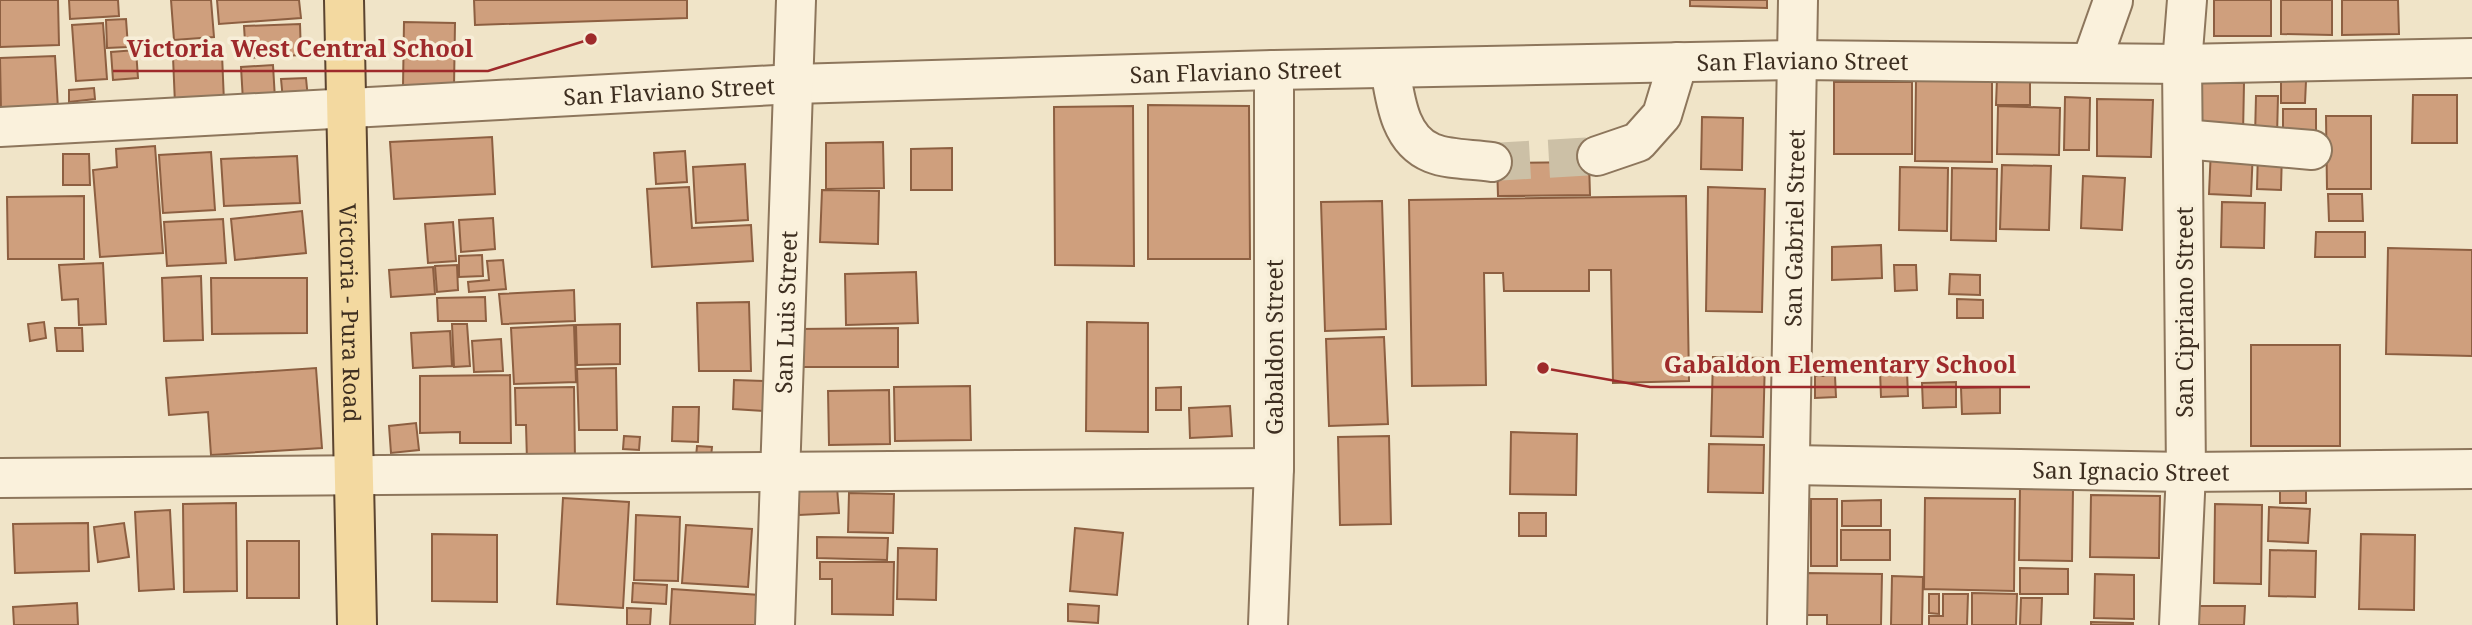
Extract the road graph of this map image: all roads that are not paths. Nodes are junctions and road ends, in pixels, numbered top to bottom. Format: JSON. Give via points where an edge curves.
{"nodes":[{"id":1,"x":344,"y":0,"type":"edge"},
{"id":2,"x":796,"y":0,"type":"edge"},
{"id":3,"x":1798,"y":0,"type":"edge"},
{"id":4,"x":2187,"y":0,"type":"edge"},
{"id":5,"x":2113,"y":1,"type":"edge"},
{"id":6,"x":2472,"y":58,"type":"edge"},
{"id":7,"x":1797,"y":60,"type":"junction"},
{"id":8,"x":1678,"y":62,"type":"junction"},
{"id":9,"x":2091,"y":63,"type":"junction"},
{"id":10,"x":2182,"y":64,"type":"junction"},
{"id":11,"x":1390,"y":68,"type":"junction"},
{"id":12,"x":1274,"y":70,"type":"junction"},
{"id":13,"x":794,"y":84,"type":"junction"},
{"id":14,"x":346,"y":110,"type":"junction"},
{"id":15,"x":0,"y":128,"type":"edge"},
{"id":16,"x":2183,"y":139,"type":"junction"},
{"id":17,"x":2312,"y":150,"type":"dead end"},
{"id":18,"x":1597,"y":156,"type":"tunnel mouth"},
{"id":19,"x":1492,"y":162,"type":"tunnel mouth"},
{"id":20,"x":1790,"y":465,"type":"junction"},
{"id":21,"x":1274,"y":468,"type":"junction"},
{"id":22,"x":2472,"y":469,"type":"edge"},
{"id":23,"x":2186,"y":472,"type":"junction"},
{"id":24,"x":354,"y":473,"type":"junction"},
{"id":25,"x":779,"y":473,"type":"junction"},
{"id":26,"x":0,"y":478,"type":"edge"},
{"id":27,"x":357,"y":625,"type":"edge"},
{"id":28,"x":775,"y":625,"type":"edge"},
{"id":29,"x":1268,"y":625,"type":"edge"},
{"id":30,"x":1787,"y":625,"type":"edge"},
{"id":31,"x":2179,"y":625,"type":"edge"}],
"edges":[{"from":1,"to":14,"type":"main road","name":"Victoria - Pura Road"},
{"from":2,"to":13,"type":"street","name":"San Luis Street"},
{"from":3,"to":7,"type":"street","name":"San Gabriel Street"},
{"from":4,"to":10,"type":"street","name":"San Cipriano Street"},
{"from":5,"to":9,"type":"street"},
{"from":6,"to":10,"type":"street","name":"San Flaviano Street"},
{"from":7,"to":8,"type":"street","name":"San Flaviano Street"},
{"from":7,"to":9,"type":"street","name":"San Flaviano Street"},
{"from":7,"to":20,"type":"street","name":"San Gabriel Street"},
{"from":8,"to":11,"type":"street","name":"San Flaviano Street"},
{"from":8,"to":18,"type":"street","via":[[1662,115],[1638,142]]},
{"from":9,"to":10,"type":"street","name":"San Flaviano Street"},
{"from":10,"to":16,"type":"street","name":"San Cipriano Street"},
{"from":11,"to":12,"type":"street","name":"San Flaviano Street"},
{"from":11,"to":19,"type":"street","via":[[1400,117],[1416,143],[1432,153]]},
{"from":12,"to":13,"type":"street","name":"San Flaviano Street"},
{"from":12,"to":21,"type":"street","name":"Gabaldon Street"},
{"from":13,"to":14,"type":"street","name":"San Flaviano Street"},
{"from":13,"to":25,"type":"street","name":"San Luis Street"},
{"from":14,"to":15,"type":"street","name":"San Flaviano Street"},
{"from":14,"to":24,"type":"main road","name":"Victoria - Pura Road"},
{"from":16,"to":17,"type":"street"},
{"from":16,"to":23,"type":"street","name":"San Cipriano Street"},
{"from":20,"to":23,"type":"street","name":"San Ignacio Street"},
{"from":20,"to":30,"type":"street","name":"San Gabriel Street"},
{"from":21,"to":25,"type":"street"},
{"from":21,"to":29,"type":"street","name":"Gabaldon Street"},
{"from":22,"to":23,"type":"street","name":"San Ignacio Street"},
{"from":23,"to":31,"type":"street","name":"San Cipriano Street"},
{"from":24,"to":25,"type":"street"},
{"from":24,"to":26,"type":"street"},
{"from":24,"to":27,"type":"main road","name":"Victoria - Pura Road"},
{"from":25,"to":28,"type":"street","name":"San Luis Street"}]}
